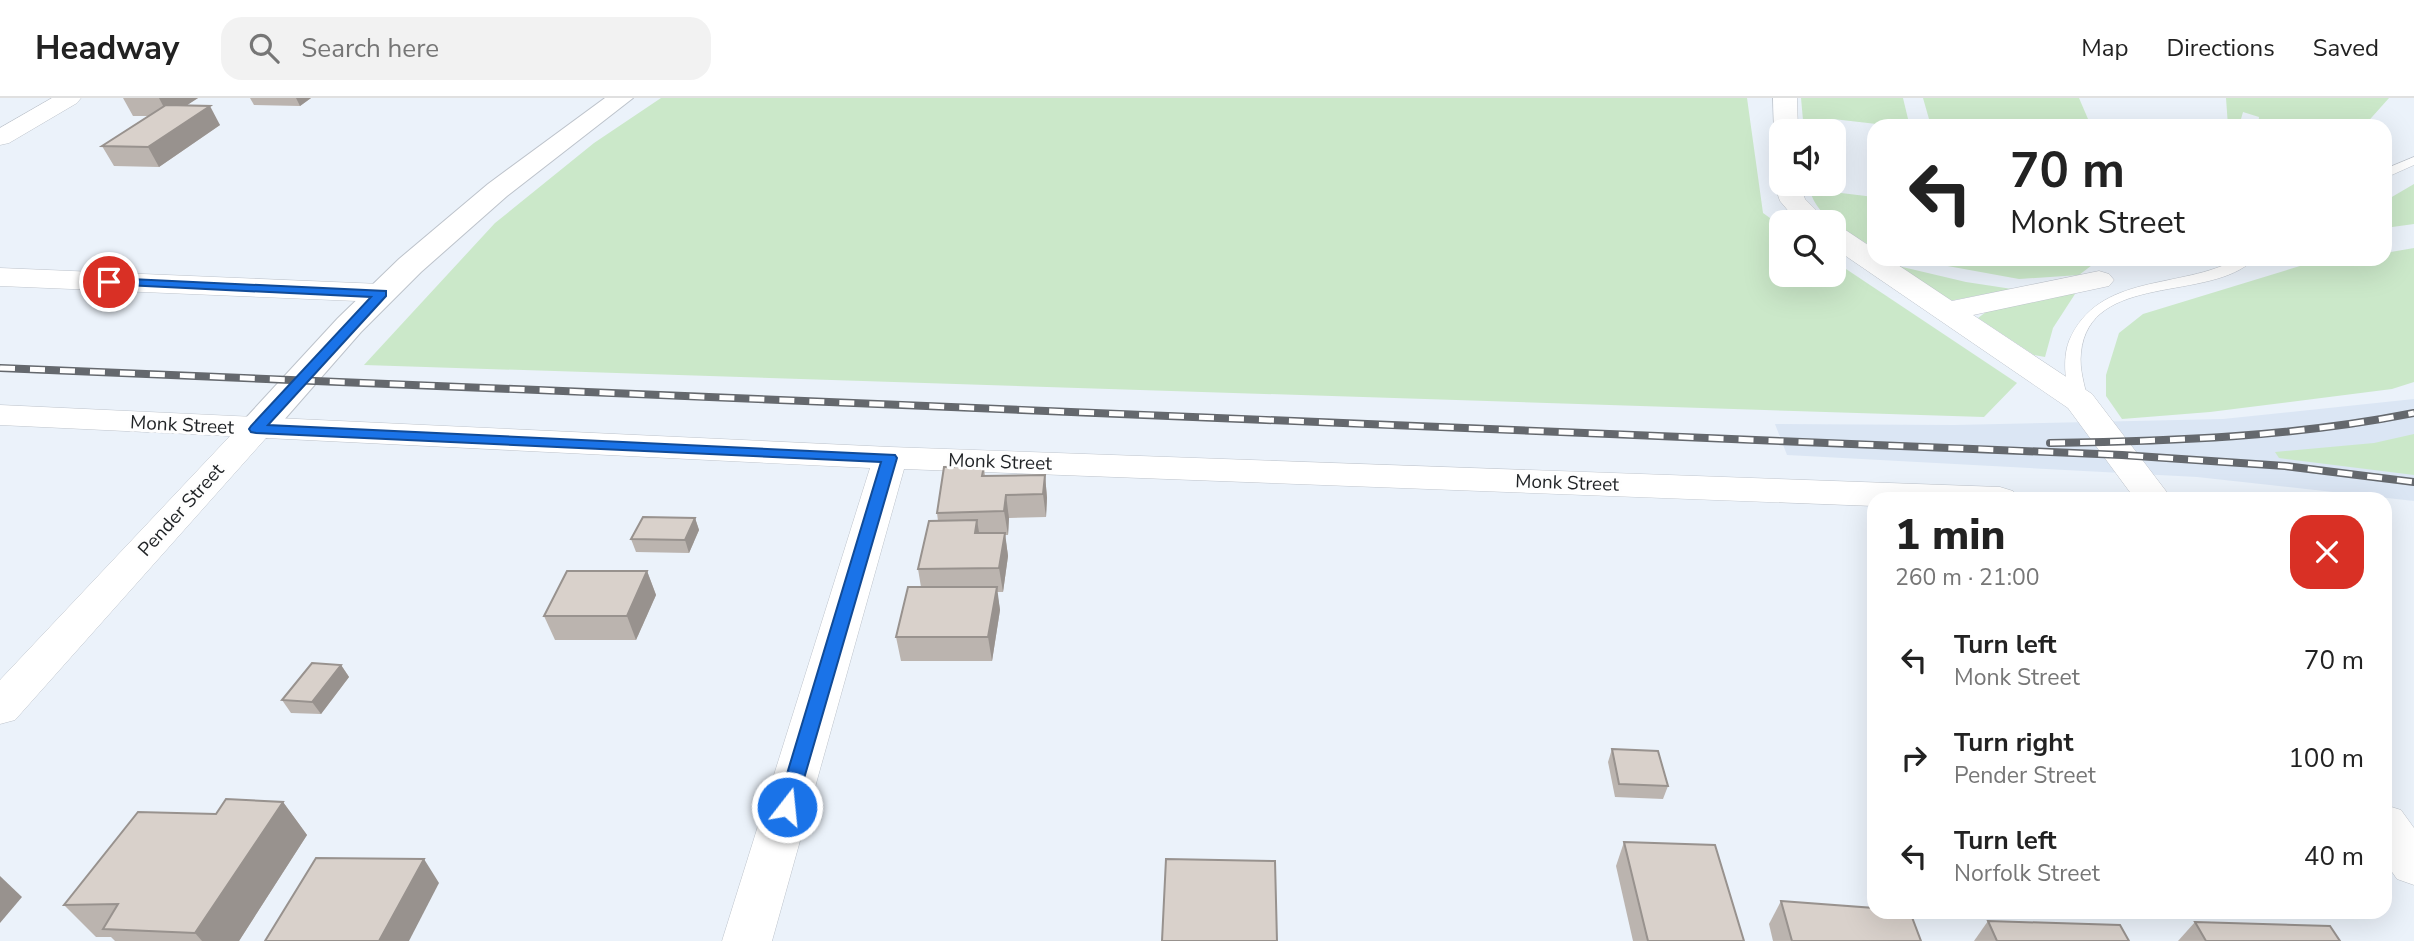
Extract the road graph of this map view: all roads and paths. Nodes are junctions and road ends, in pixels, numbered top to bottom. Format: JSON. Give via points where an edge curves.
{"nodes":[{"id":1,"x":69,"y":98,"type":"edge"},
{"id":2,"x":621,"y":98,"type":"edge"},
{"id":3,"x":1785,"y":98,"type":"edge"},
{"id":4,"x":1786,"y":119,"type":"edge"},
{"id":5,"x":0,"y":138,"type":"edge"},
{"id":6,"x":2414,"y":161,"type":"edge"},
{"id":7,"x":2392,"y":171,"type":"edge"},
{"id":8,"x":1846,"y":243,"type":"edge"},
{"id":9,"x":1867,"y":257,"type":"edge"},
{"id":10,"x":1880,"y":266,"type":"edge"},
{"id":11,"x":2233,"y":266,"type":"edge"},
{"id":12,"x":0,"y":277,"type":"edge"},
{"id":13,"x":2099,"y":280,"type":"dead end"},
{"id":14,"x":382,"y":293,"type":"junction"},
{"id":15,"x":1947,"y":311,"type":"junction"},
{"id":16,"x":2080,"y":401,"type":"junction"},
{"id":17,"x":0,"y":415,"type":"edge"},
{"id":18,"x":256,"y":429,"type":"junction"},
{"id":19,"x":890,"y":458,"type":"junction"},
{"id":20,"x":2149,"y":492,"type":"edge"},
{"id":21,"x":1867,"y":494,"type":"edge"},
{"id":22,"x":0,"y":708,"type":"edge"},
{"id":23,"x":2392,"y":834,"type":"edge"},
{"id":24,"x":2414,"y":865,"type":"edge"},
{"id":25,"x":747,"y":941,"type":"edge"}],
"edges":[{"from":1,"to":5,"type":"street"},
{"from":2,"to":14,"type":"street","name":"Pender Street","via":[[509,180]]},
{"from":3,"to":4,"type":"street"},
{"from":6,"to":7,"type":"lane"},
{"from":8,"to":9,"type":"street"},
{"from":10,"to":15,"type":"street"},
{"from":11,"to":16,"type":"lane","via":[[2136,291],[2090,314],[2073,349]]},
{"from":12,"to":14,"type":"street"},
{"from":13,"to":15,"type":"street"},
{"from":14,"to":18,"type":"street","name":"Pender Street"},
{"from":15,"to":16,"type":"street"},
{"from":16,"to":20,"type":"street"},
{"from":17,"to":18,"type":"street","name":"Monk Street"},
{"from":18,"to":19,"type":"street","name":"Monk Street"},
{"from":18,"to":22,"type":"street","name":"Pender Street"},
{"from":19,"to":21,"type":"street","name":"Monk Street"},
{"from":19,"to":25,"type":"street"},
{"from":23,"to":24,"type":"street"}]}
